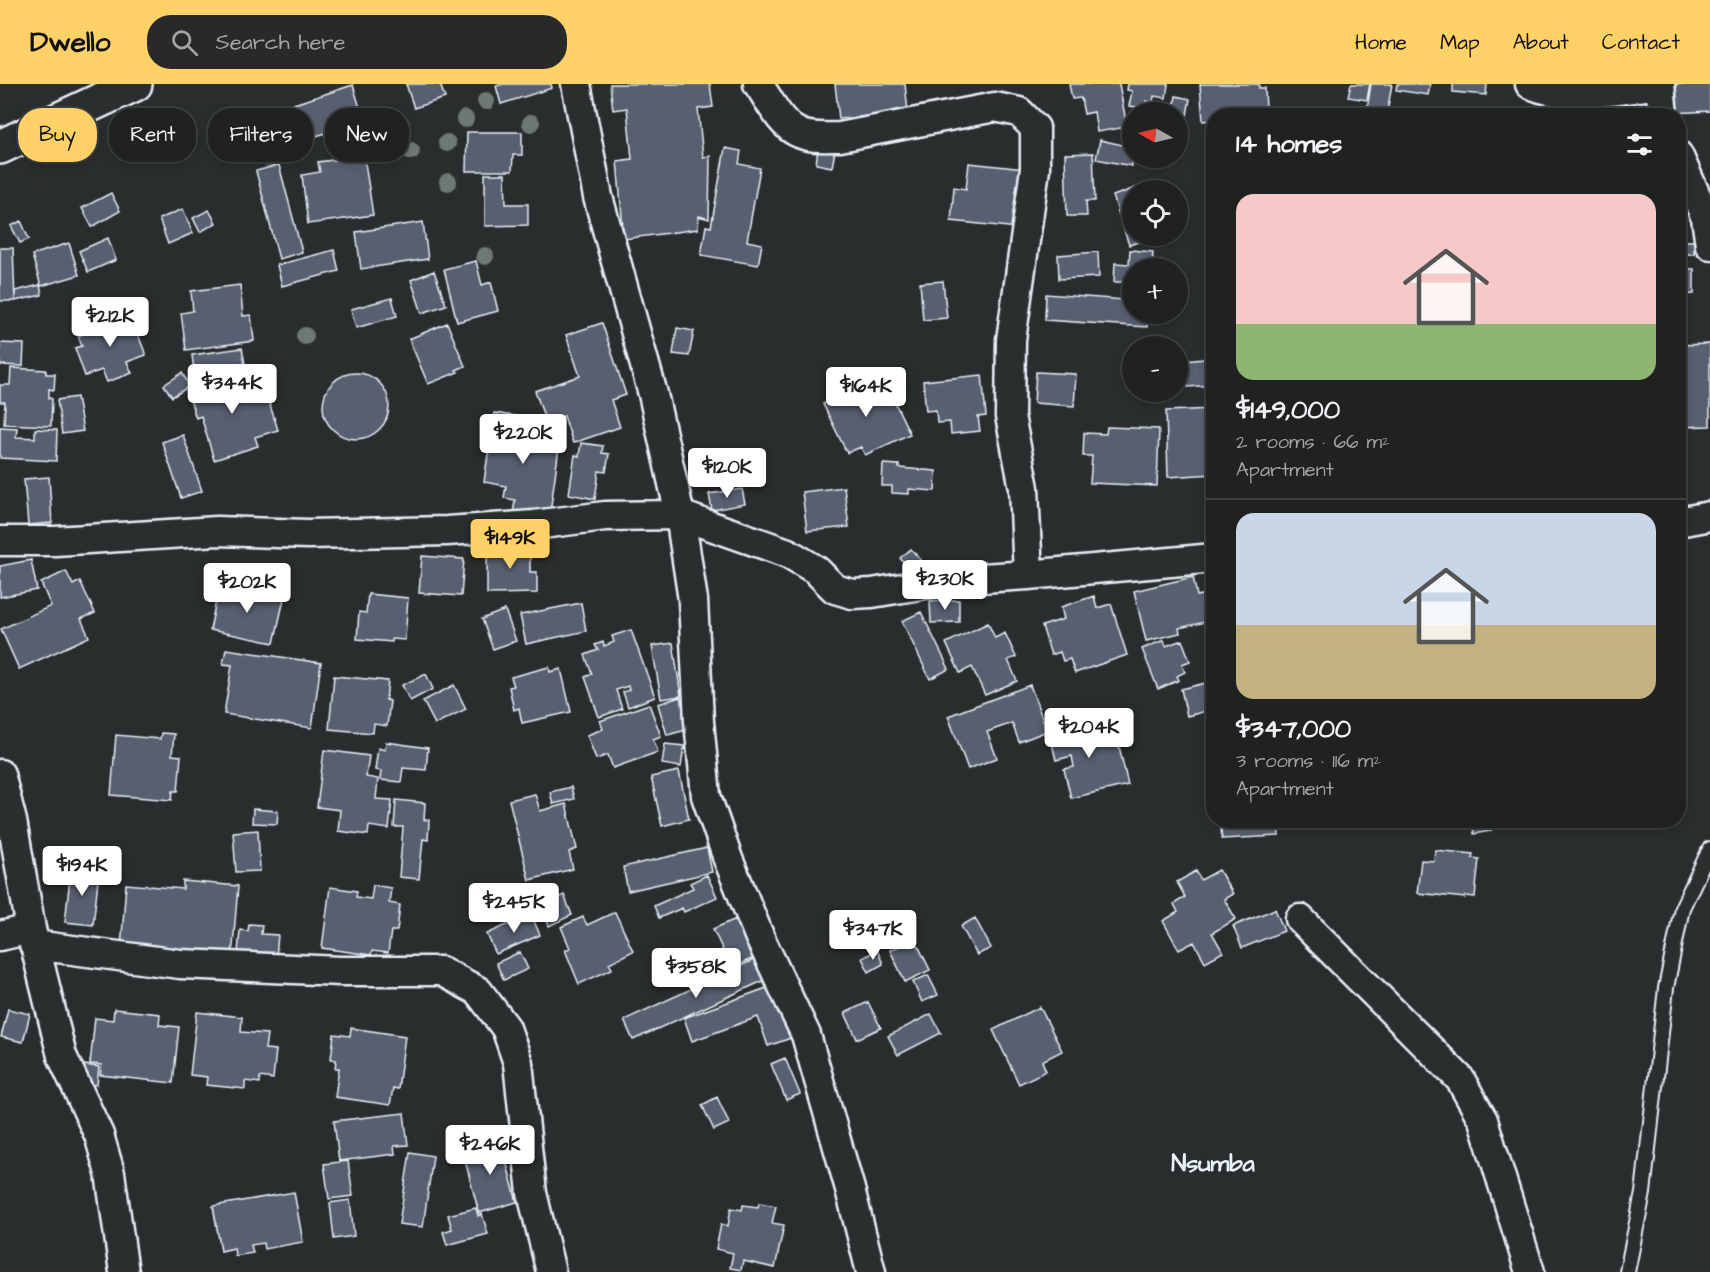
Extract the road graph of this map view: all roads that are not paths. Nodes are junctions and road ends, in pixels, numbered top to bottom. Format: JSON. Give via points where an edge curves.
{"nodes":[{"id":1,"x":135,"y":84,"type":"edge"},
{"id":2,"x":576,"y":84,"type":"edge"},
{"id":3,"x":758,"y":84,"type":"edge"},
{"id":4,"x":1530,"y":84,"type":"edge"},
{"id":5,"x":1658,"y":84,"type":"edge"},
{"id":6,"x":1662,"y":108,"type":"edge"},
{"id":7,"x":0,"y":147,"type":"edge"},
{"id":8,"x":1686,"y":173,"type":"edge"},
{"id":9,"x":1710,"y":245,"type":"edge"},
{"id":10,"x":680,"y":515,"type":"junction"},
{"id":11,"x":1710,"y":516,"type":"edge"},
{"id":12,"x":1686,"y":520,"type":"edge"},
{"id":13,"x":0,"y":541,"type":"edge"},
{"id":14,"x":1206,"y":559,"type":"edge"},
{"id":15,"x":1028,"y":575,"type":"junction"},
{"id":16,"x":0,"y":774,"type":"edge"},
{"id":17,"x":1710,"y":849,"type":"edge"},
{"id":18,"x":1300,"y":919,"type":"dead end"},
{"id":19,"x":0,"y":936,"type":"edge"},
{"id":20,"x":32,"y":937,"type":"junction"},
{"id":21,"x":124,"y":1272,"type":"edge"},
{"id":22,"x":551,"y":1272,"type":"edge"},
{"id":23,"x":871,"y":1272,"type":"edge"},
{"id":24,"x":1530,"y":1272,"type":"edge"},
{"id":25,"x":1627,"y":1272,"type":"edge"}],
"edges":[{"from":1,"to":7,"type":"main road"},
{"from":2,"to":10,"type":"street","via":[[598,197],[653,394]]},
{"from":3,"to":15,"type":"street","via":[[788,125],[809,135],[840,137],[995,107],[1019,112],[1035,128],[1035,169],[1011,340],[1010,416],[1024,488]]},
{"from":4,"to":5,"type":"street","via":[[1592,94]]},
{"from":5,"to":6,"type":"street"},
{"from":8,"to":9,"type":"street","via":[[1706,218]]},
{"from":10,"to":13,"type":"street","via":[[606,516],[447,531],[217,531]]},
{"from":10,"to":15,"type":"street","via":[[788,554],[816,570],[836,589],[852,594],[950,580]]},
{"from":10,"to":23,"type":"street","via":[[693,600],[706,796],[752,918],[806,1035]]},
{"from":11,"to":12,"type":"street"},
{"from":14,"to":15,"type":"street"},
{"from":16,"to":20,"type":"street"},
{"from":17,"to":25,"type":"lane","via":[[1682,908],[1666,988],[1643,1193]]},
{"from":18,"to":24,"type":"street","via":[[1460,1079],[1483,1120]]},
{"from":19,"to":20,"type":"street"},
{"from":20,"to":21,"type":"street","via":[[62,1056],[99,1135],[110,1173]]},
{"from":20,"to":22,"type":"street","via":[[180,964],[441,971],[478,990],[506,1028],[518,1063],[532,1193]]}]}
